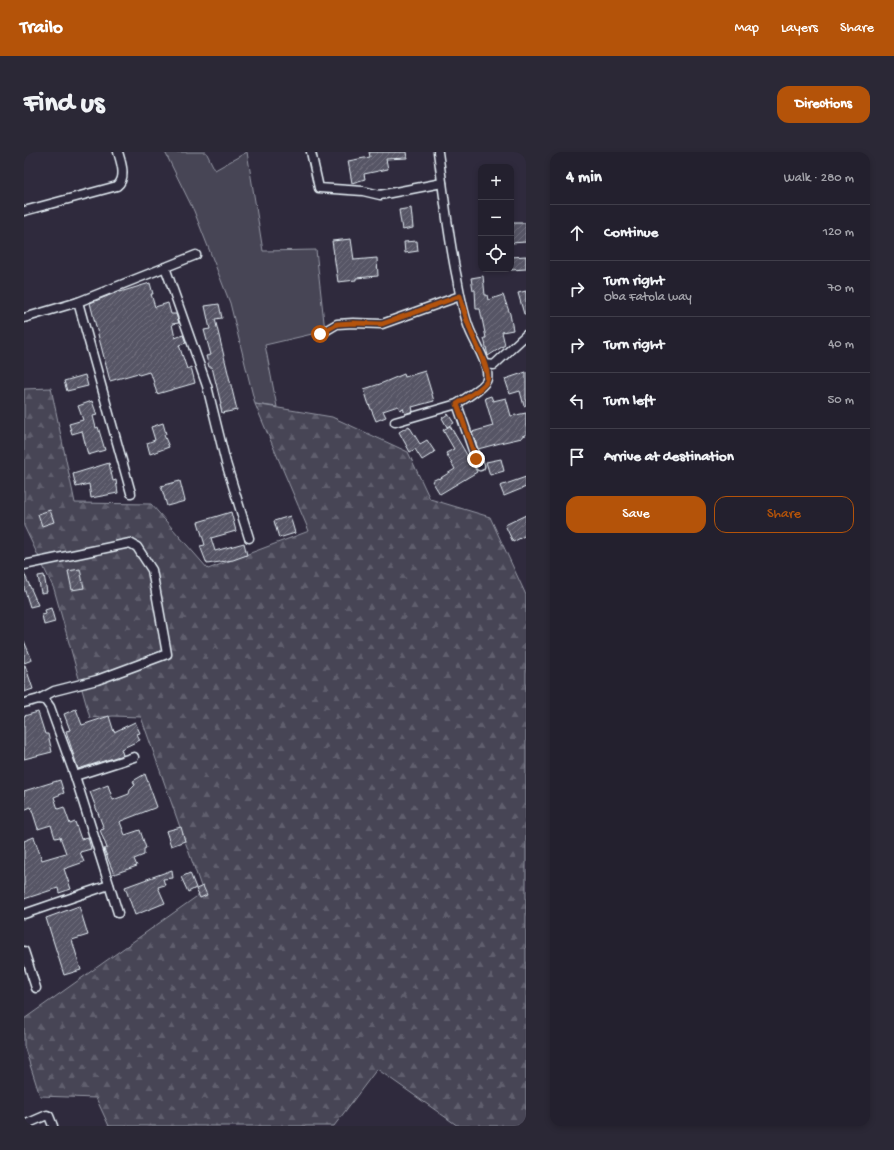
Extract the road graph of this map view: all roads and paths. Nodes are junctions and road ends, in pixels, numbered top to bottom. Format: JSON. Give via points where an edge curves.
{"nodes":[{"id":1,"x":118,"y":152,"type":"edge"},
{"id":2,"x":311,"y":152,"type":"edge"},
{"id":3,"x":438,"y":152,"type":"edge"},
{"id":4,"x":442,"y":183,"type":"junction"},
{"id":5,"x":24,"y":211,"type":"edge"},
{"id":6,"x":196,"y":255,"type":"dead end"},
{"id":7,"x":165,"y":267,"type":"junction"},
{"id":8,"x":460,"y":296,"type":"junction"},
{"id":9,"x":78,"y":302,"type":"junction"},
{"id":10,"x":24,"y":318,"type":"edge"},
{"id":11,"x":320,"y":334,"type":"dead end"},
{"id":12,"x":526,"y":335,"type":"edge"},
{"id":13,"x":485,"y":364,"type":"junction"},
{"id":14,"x":457,"y":404,"type":"junction"},
{"id":15,"x":395,"y":422,"type":"dead end"},
{"id":16,"x":480,"y":466,"type":"dead end"},
{"id":17,"x":131,"y":493,"type":"dead end"},
{"id":18,"x":250,"y":538,"type":"dead end"},
{"id":19,"x":24,"y":565,"type":"edge"},
{"id":20,"x":39,"y":699,"type":"junction"},
{"id":21,"x":24,"y":703,"type":"edge"},
{"id":22,"x":134,"y":756,"type":"dead end"},
{"id":23,"x":75,"y":776,"type":"junction"},
{"id":24,"x":109,"y":885,"type":"junction"},
{"id":25,"x":118,"y":912,"type":"dead end"},
{"id":26,"x":24,"y":914,"type":"edge"},
{"id":27,"x":24,"y":951,"type":"edge"},
{"id":28,"x":36,"y":988,"type":"dead end"},
{"id":29,"x":24,"y":1124,"type":"edge"},
{"id":30,"x":53,"y":1126,"type":"edge"}],
"edges":[{"from":1,"to":5,"type":"street","via":[[123,175],[121,183],[117,186]]},
{"from":2,"to":4,"type":"street","via":[[319,188],[363,191],[380,195]]},
{"from":3,"to":4,"type":"street"},
{"from":4,"to":8,"type":"street"},
{"from":6,"to":7,"type":"street"},
{"from":7,"to":9,"type":"street"},
{"from":7,"to":18,"type":"street","via":[[207,386],[226,463]]},
{"from":8,"to":11,"type":"street","via":[[382,324],[337,324]]},
{"from":8,"to":13,"type":"street"},
{"from":9,"to":10,"type":"street"},
{"from":9,"to":17,"type":"street"},
{"from":12,"to":13,"type":"street","via":[[494,365]]},
{"from":13,"to":14,"type":"street","via":[[487,380],[484,385]]},
{"from":14,"to":15,"type":"street"},
{"from":14,"to":16,"type":"street"},
{"from":19,"to":20,"type":"street","via":[[130,543],[137,547],[152,570],[167,654],[97,680],[54,691]]},
{"from":20,"to":21,"type":"street"},
{"from":20,"to":23,"type":"street","via":[[45,700],[50,707]]},
{"from":22,"to":23,"type":"street"},
{"from":23,"to":24,"type":"street"},
{"from":24,"to":25,"type":"street"},
{"from":24,"to":26,"type":"street"},
{"from":27,"to":28,"type":"street"},
{"from":29,"to":30,"type":"street","via":[[48,1115]]}]}
